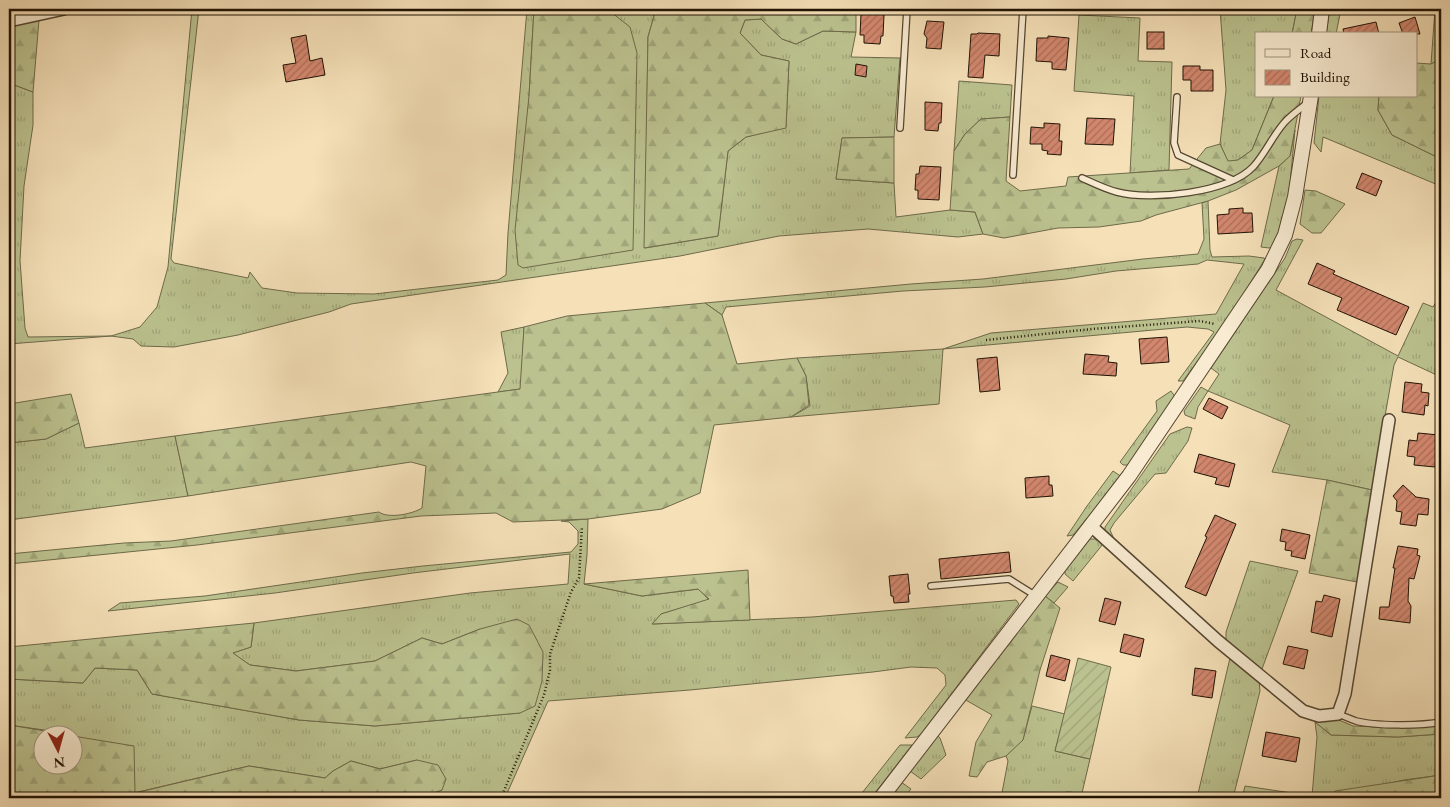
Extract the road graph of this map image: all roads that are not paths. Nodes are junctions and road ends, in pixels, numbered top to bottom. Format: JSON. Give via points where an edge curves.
{"nodes":[{"id":1,"x":64,"y":9,"type":"edge"},
{"id":2,"x":907,"y":9,"type":"edge"},
{"id":3,"x":1023,"y":9,"type":"edge"},
{"id":4,"x":1322,"y":9,"type":"edge"},
{"id":5,"x":9,"y":21,"type":"edge"},
{"id":6,"x":1319,"y":32,"type":"edge"},
{"id":7,"x":1177,"y":97,"type":"dead end"},
{"id":8,"x":1310,"y":98,"type":"edge"},
{"id":9,"x":900,"y":128,"type":"dead end"},
{"id":10,"x":1013,"y":175,"type":"dead end"},
{"id":11,"x":1082,"y":178,"type":"dead end"},
{"id":12,"x":1234,"y":180,"type":"junction"},
{"id":13,"x":1389,"y":420,"type":"dead end"},
{"id":14,"x":1090,"y":526,"type":"junction"},
{"id":15,"x":930,"y":586,"type":"dead end"},
{"id":16,"x":1036,"y":596,"type":"junction"},
{"id":17,"x":1338,"y":714,"type":"junction"},
{"id":18,"x":1441,"y":722,"type":"edge"},
{"id":19,"x":881,"y":798,"type":"edge"}],
"edges":[{"from":1,"to":5,"type":"street"},
{"from":2,"to":9,"type":"lane"},
{"from":3,"to":10,"type":"lane"},
{"from":4,"to":6,"type":"street"},
{"from":7,"to":12,"type":"lane","via":[[1174,143],[1178,155]]},
{"from":8,"to":12,"type":"lane","via":[[1283,124],[1253,167]]},
{"from":8,"to":14,"type":"street","via":[[1286,235],[1268,270],[1227,332],[1129,476]]},
{"from":11,"to":12,"type":"lane","via":[[1117,192],[1147,197],[1201,189]]},
{"from":13,"to":17,"type":"street"},
{"from":14,"to":16,"type":"street"},
{"from":14,"to":17,"type":"street","via":[[1218,641],[1303,711],[1319,716]]},
{"from":15,"to":16,"type":"lane","via":[[1009,579]]},
{"from":16,"to":19,"type":"street"},
{"from":17,"to":18,"type":"lane","via":[[1357,721],[1394,724]]}]}
